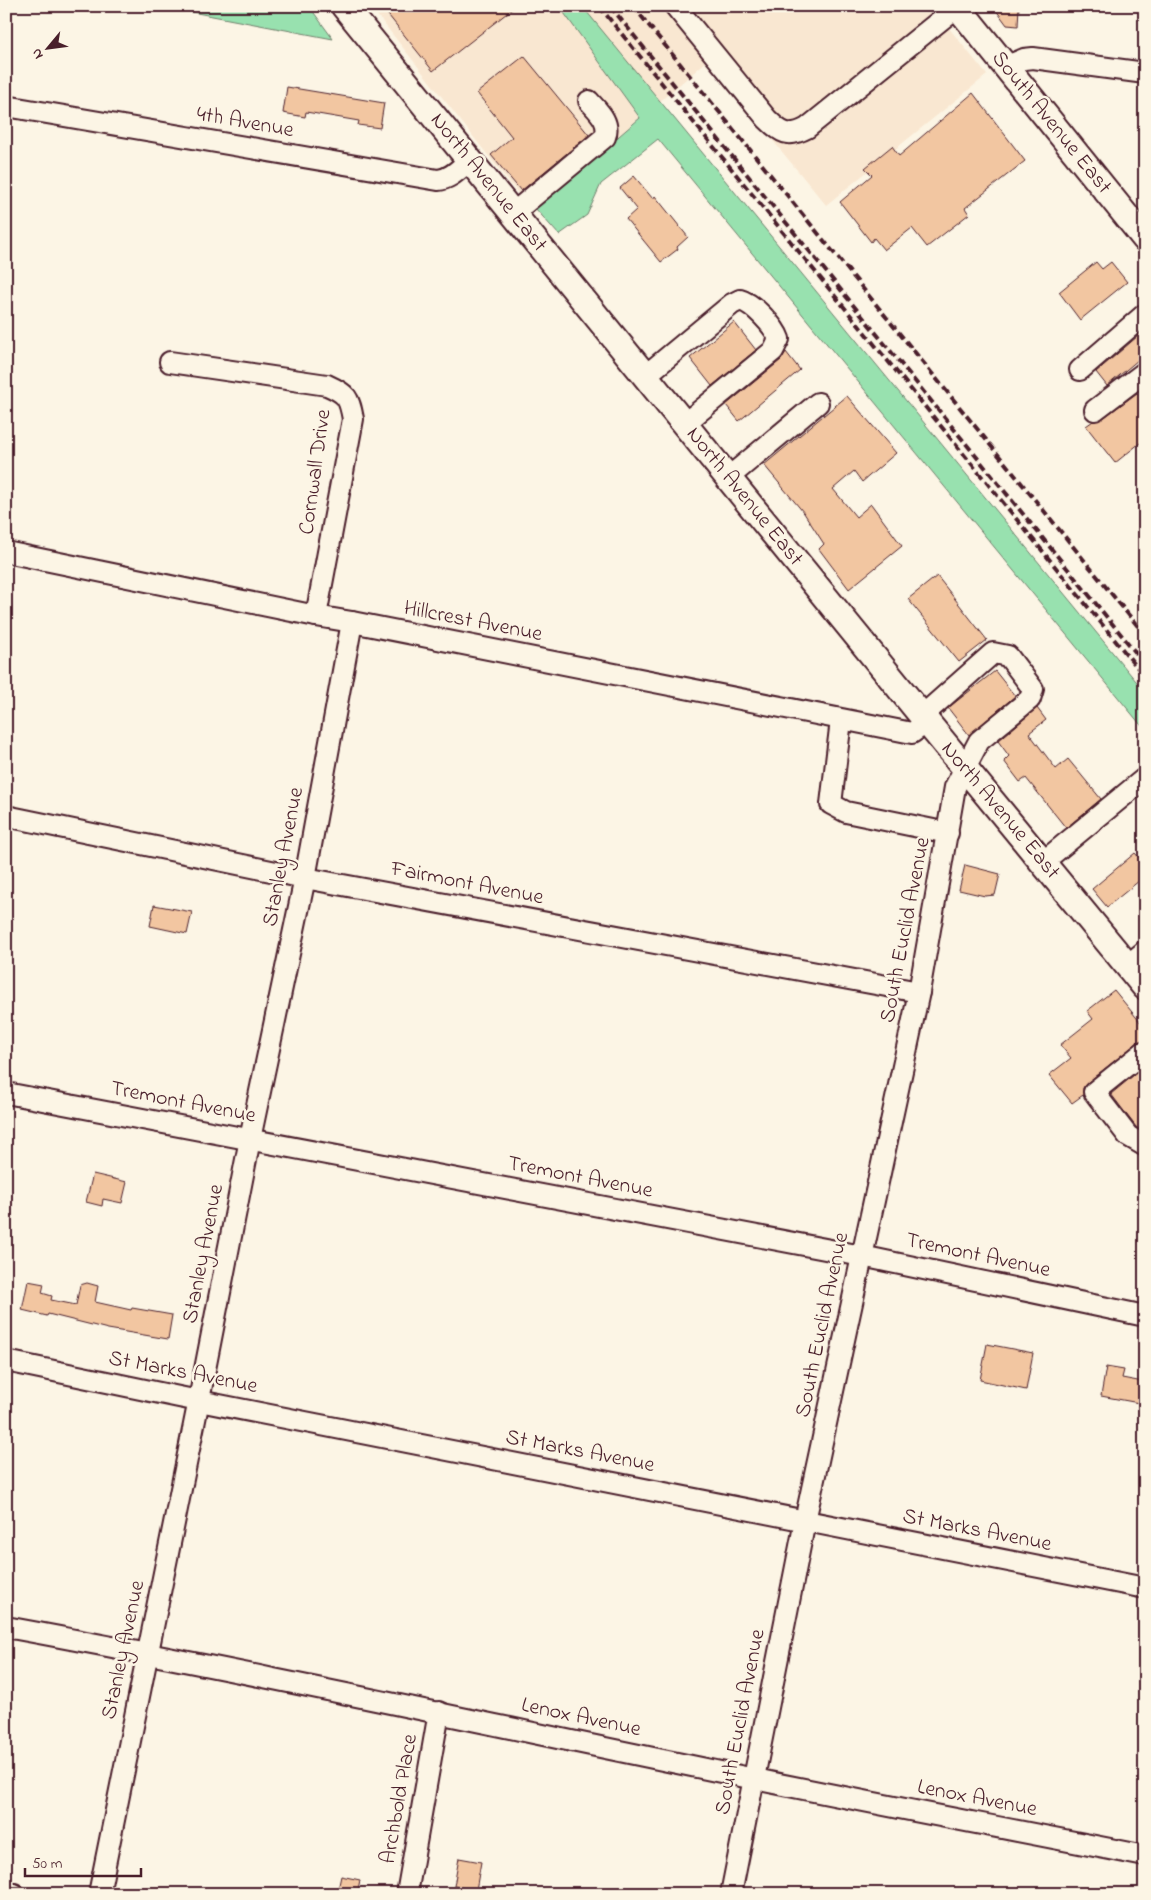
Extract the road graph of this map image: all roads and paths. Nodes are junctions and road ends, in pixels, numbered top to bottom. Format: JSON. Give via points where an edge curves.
{"nodes":[{"id":1,"x":344,"y":6,"type":"edge"},
{"id":2,"x":675,"y":6,"type":"edge"},
{"id":3,"x":957,"y":7,"type":"edge"},
{"id":4,"x":1005,"y":66,"type":"junction"},
{"id":5,"x":1145,"y":72,"type":"edge"},
{"id":6,"x":590,"y":101,"type":"dead end"},
{"id":7,"x":6,"y":106,"type":"edge"},
{"id":8,"x":469,"y":161,"type":"junction"},
{"id":9,"x":512,"y":214,"type":"junction"},
{"id":10,"x":1145,"y":239,"type":"edge"},
{"id":11,"x":1145,"y":314,"type":"edge"},
{"id":12,"x":170,"y":362,"type":"dead end"},
{"id":13,"x":1080,"y":370,"type":"dead end"},
{"id":14,"x":1145,"y":372,"type":"edge"},
{"id":15,"x":645,"y":376,"type":"junction"},
{"id":16,"x":818,"y":403,"type":"dead end"},
{"id":17,"x":1095,"y":410,"type":"dead end"},
{"id":18,"x":684,"y":424,"type":"junction"},
{"id":19,"x":728,"y":478,"type":"junction"},
{"id":20,"x":6,"y":552,"type":"edge"},
{"id":21,"x":316,"y":616,"type":"junction"},
{"id":22,"x":352,"y":622,"type":"junction"},
{"id":23,"x":924,"y":719,"type":"junction"},
{"id":24,"x":841,"y":720,"type":"junction"},
{"id":25,"x":965,"y":768,"type":"junction"},
{"id":26,"x":1145,"y":778,"type":"edge"},
{"id":27,"x":6,"y":816,"type":"edge"},
{"id":28,"x":948,"y":833,"type":"junction"},
{"id":29,"x":1043,"y":862,"type":"junction"},
{"id":30,"x":305,"y":878,"type":"junction"},
{"id":31,"x":1136,"y":958,"type":"edge"},
{"id":32,"x":1145,"y":987,"type":"edge"},
{"id":33,"x":919,"y":992,"type":"junction"},
{"id":34,"x":1145,"y":1051,"type":"edge"},
{"id":35,"x":6,"y":1093,"type":"edge"},
{"id":36,"x":250,"y":1139,"type":"junction"},
{"id":37,"x":1145,"y":1146,"type":"edge"},
{"id":38,"x":862,"y":1256,"type":"junction"},
{"id":39,"x":1145,"y":1316,"type":"edge"},
{"id":40,"x":6,"y":1361,"type":"edge"},
{"id":41,"x":199,"y":1400,"type":"junction"},
{"id":42,"x":805,"y":1521,"type":"junction"},
{"id":43,"x":1145,"y":1588,"type":"edge"},
{"id":44,"x":6,"y":1627,"type":"edge"},
{"id":45,"x":148,"y":1653,"type":"junction"},
{"id":46,"x":439,"y":1712,"type":"junction"},
{"id":47,"x":754,"y":1779,"type":"junction"},
{"id":48,"x":1145,"y":1856,"type":"edge"},
{"id":49,"x":6,"y":1892,"type":"edge"},
{"id":50,"x":14,"y":1894,"type":"edge"},
{"id":51,"x":99,"y":1894,"type":"edge"},
{"id":52,"x":407,"y":1894,"type":"edge"},
{"id":53,"x":731,"y":1894,"type":"edge"}],
"edges":[{"from":1,"to":8,"type":"main road","name":"North Avenue East"},
{"from":2,"to":3,"type":"street","via":[[766,119],[782,132],[790,134],[807,128]]},
{"from":3,"to":4,"type":"main road","name":"South Avenue East"},
{"from":4,"to":5,"type":"street","via":[[1033,58]]},
{"from":4,"to":10,"type":"main road","name":"South Avenue East"},
{"from":6,"to":9,"type":"street","via":[[606,123],[605,137]]},
{"from":7,"to":8,"type":"street","name":"4th Avenue","via":[[438,180],[450,177]]},
{"from":8,"to":9,"type":"main road","name":"North Avenue East"},
{"from":9,"to":15,"type":"main road","name":"North Avenue East"},
{"from":11,"to":13,"type":"street"},
{"from":12,"to":21,"type":"street","name":"Cornwall Drive","via":[[327,385],[341,392],[350,402],[352,419]]},
{"from":14,"to":17,"type":"street"},
{"from":15,"to":18,"type":"main road","name":"North Avenue East"},
{"from":15,"to":18,"type":"street","via":[[740,300],[754,307],[777,334],[779,339],[773,351]]},
{"from":16,"to":19,"type":"street"},
{"from":18,"to":19,"type":"main road","name":"North Avenue East"},
{"from":19,"to":23,"type":"main road","name":"North Avenue East"},
{"from":20,"to":21,"type":"street","name":"Hillcrest Avenue"},
{"from":21,"to":22,"type":"street","name":"Hillcrest Avenue"},
{"from":22,"to":24,"type":"street","name":"Hillcrest Avenue"},
{"from":22,"to":30,"type":"street","name":"Stanley Avenue"},
{"from":23,"to":24,"type":"street","name":"Hillcrest Avenue","via":[[912,733]]},
{"from":23,"to":25,"type":"main road","name":"North Avenue East"},
{"from":23,"to":25,"type":"street","name":"South Euclid Avenue","via":[[993,653],[1008,656],[1033,689],[1030,698],[979,741]]},
{"from":24,"to":28,"type":"street","via":[[831,804],[846,812]]},
{"from":25,"to":28,"type":"street","name":"South Euclid Avenue","via":[[956,787]]},
{"from":25,"to":29,"type":"main road","name":"North Avenue East"},
{"from":26,"to":29,"type":"street"},
{"from":27,"to":30,"type":"street","name":"Fairmont Avenue"},
{"from":28,"to":33,"type":"street","name":"South Euclid Avenue"},
{"from":29,"to":31,"type":"main road","name":"North Avenue East"},
{"from":30,"to":33,"type":"street","name":"Fairmont Avenue"},
{"from":30,"to":36,"type":"street","name":"Stanley Avenue"},
{"from":31,"to":32,"type":"main road","name":"North Avenue East"},
{"from":33,"to":38,"type":"street","name":"South Euclid Avenue"},
{"from":34,"to":37,"type":"street","via":[[1094,1092],[1128,1136]]},
{"from":35,"to":36,"type":"street","name":"Tremont Avenue"},
{"from":36,"to":38,"type":"street","name":"Tremont Avenue"},
{"from":36,"to":41,"type":"street","name":"Stanley Avenue"},
{"from":38,"to":39,"type":"street","name":"Tremont Avenue"},
{"from":38,"to":42,"type":"street","name":"South Euclid Avenue"},
{"from":40,"to":41,"type":"street","name":"St Marks Avenue"},
{"from":41,"to":42,"type":"street","name":"St Marks Avenue"},
{"from":41,"to":45,"type":"street","name":"Stanley Avenue"},
{"from":42,"to":43,"type":"street","name":"St Marks Avenue"},
{"from":42,"to":47,"type":"street","name":"South Euclid Avenue"},
{"from":44,"to":45,"type":"street","name":"Lenox Avenue"},
{"from":45,"to":46,"type":"street","name":"Lenox Avenue"},
{"from":45,"to":51,"type":"street","name":"Stanley Avenue"},
{"from":46,"to":47,"type":"street","name":"Lenox Avenue"},
{"from":46,"to":52,"type":"street","name":"Archbold Place"},
{"from":47,"to":48,"type":"street","name":"Lenox Avenue"},
{"from":47,"to":53,"type":"street","name":"South Euclid Avenue"},
{"from":49,"to":50,"type":"street"}]}
